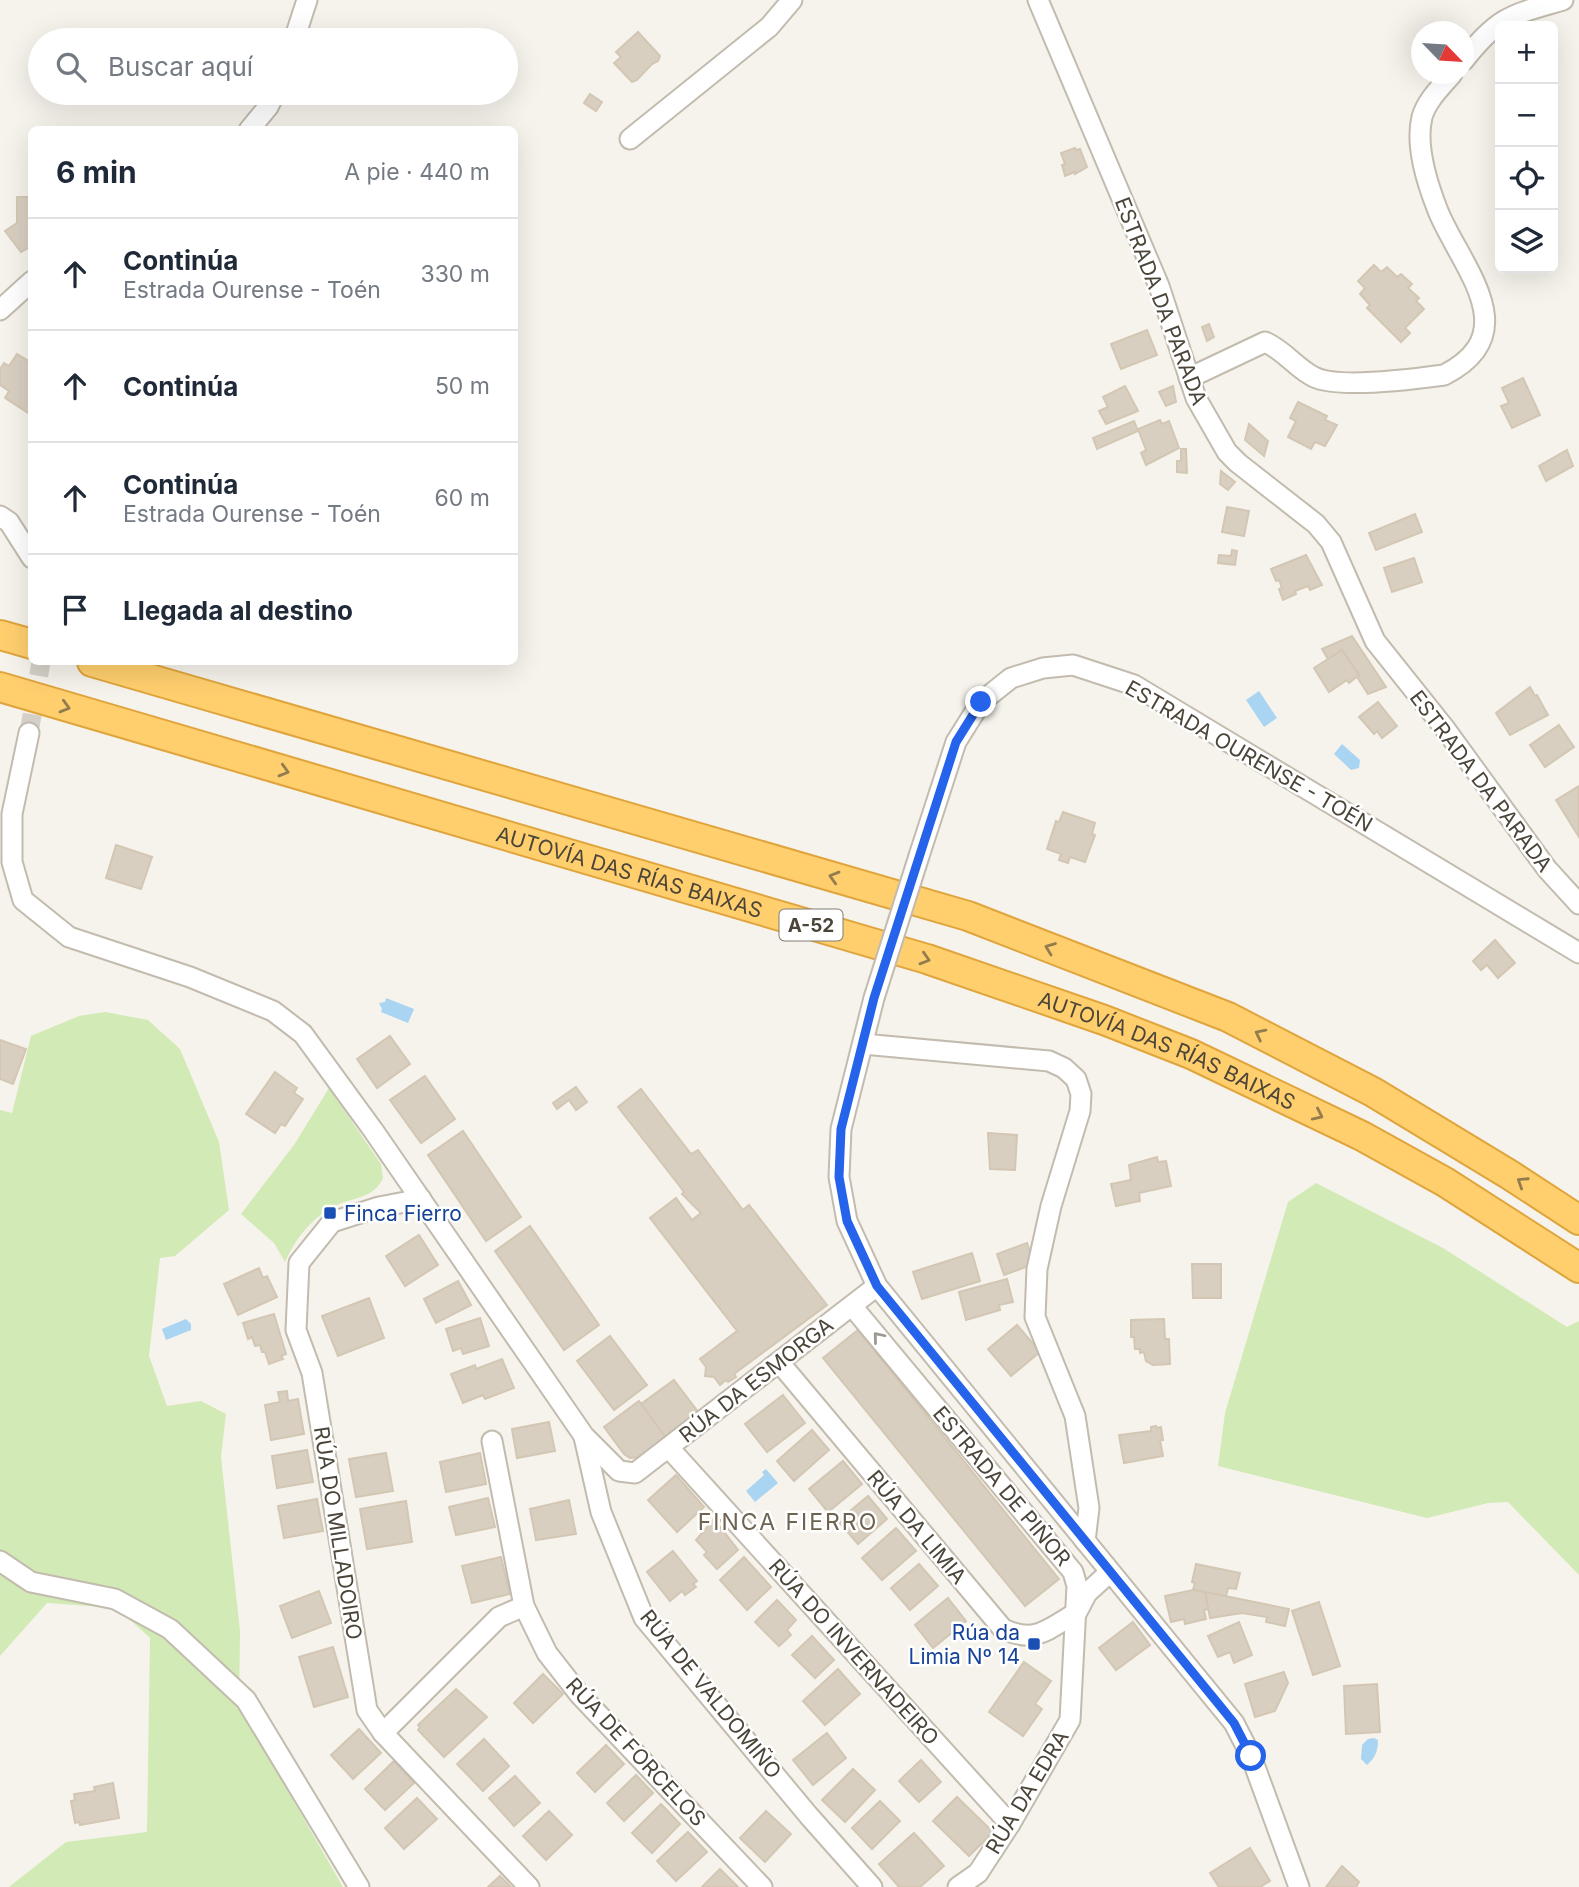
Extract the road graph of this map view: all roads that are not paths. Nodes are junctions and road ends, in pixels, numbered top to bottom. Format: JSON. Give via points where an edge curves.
{"nodes":[{"id":1,"x":307,"y":0,"type":"edge"},
{"id":2,"x":792,"y":0,"type":"edge"},
{"id":3,"x":1038,"y":0,"type":"edge"},
{"id":4,"x":1563,"y":0,"type":"edge"},
{"id":5,"x":298,"y":28,"type":"edge"},
{"id":6,"x":1474,"y":48,"type":"edge"},
{"id":7,"x":1444,"y":84,"type":"edge"},
{"id":8,"x":269,"y":105,"type":"edge"},
{"id":9,"x":253,"y":126,"type":"edge"},
{"id":10,"x":630,"y":139,"type":"dead end"},
{"id":11,"x":28,"y":285,"type":"edge"},
{"id":12,"x":0,"y":310,"type":"edge"},
{"id":13,"x":1189,"y":378,"type":"junction"},
{"id":14,"x":0,"y":516,"type":"edge"},
{"id":15,"x":28,"y":552,"type":"edge"},
{"id":16,"x":0,"y":635,"type":"edge"},
{"id":17,"x":28,"y":643,"type":"edge"},
{"id":18,"x":102,"y":665,"type":"edge"},
{"id":19,"x":0,"y":687,"type":"edge"},
{"id":20,"x":29,"y":733,"type":"tunnel mouth"},
{"id":21,"x":6,"y":835,"type":"edge"},
{"id":22,"x":1579,"y":904,"type":"edge"},
{"id":23,"x":1579,"y":953,"type":"edge"},
{"id":24,"x":863,"y":1044,"type":"junction"},
{"id":25,"x":421,"y":1199,"type":"junction"},
{"id":26,"x":1579,"y":1220,"type":"edge"},
{"id":27,"x":1579,"y":1268,"type":"edge"},
{"id":28,"x":877,"y":1286,"type":"junction"},
{"id":29,"x":852,"y":1306,"type":"junction"},
{"id":30,"x":927,"y":1348,"type":"junction"},
{"id":31,"x":779,"y":1362,"type":"junction"},
{"id":32,"x":903,"y":1367,"type":"junction"},
{"id":33,"x":584,"y":1436,"type":"junction"},
{"id":34,"x":492,"y":1440,"type":"dead end"},
{"id":35,"x":668,"y":1448,"type":"junction"},
{"id":36,"x":635,"y":1473,"type":"joint"},
{"id":37,"x":1085,"y":1541,"type":"junction"},
{"id":38,"x":0,"y":1561,"type":"edge"},
{"id":39,"x":1110,"y":1572,"type":"junction"},
{"id":40,"x":524,"y":1606,"type":"junction"},
{"id":41,"x":1076,"y":1613,"type":"junction"},
{"id":42,"x":383,"y":1733,"type":"junction"},
{"id":43,"x":1010,"y":1824,"type":"junction"},
{"id":44,"x":359,"y":1887,"type":"edge"},
{"id":45,"x":529,"y":1887,"type":"edge"},
{"id":46,"x":762,"y":1887,"type":"edge"},
{"id":47,"x":872,"y":1887,"type":"edge"},
{"id":48,"x":958,"y":1887,"type":"edge"},
{"id":49,"x":1299,"y":1887,"type":"edge"}],
"edges":[{"from":1,"to":5,"type":"street"},
{"from":2,"to":10,"type":"street","via":[[769,27]]},
{"from":3,"to":13,"type":"street","name":"ESTRADA DA PARADA","via":[[1159,286]]},
{"from":4,"to":6,"type":"street","via":[[1513,14]]},
{"from":7,"to":13,"type":"street","via":[[1430,100],[1419,133],[1439,212],[1484,303],[1486,322],[1472,354],[1444,375],[1328,382],[1305,372],[1265,342]]},
{"from":8,"to":9,"type":"street"},
{"from":11,"to":12,"type":"street"},
{"from":13,"to":22,"type":"street","name":"ESTRADA DA PARADA","via":[[1227,452],[1316,524],[1331,542],[1375,642],[1547,869]]},
{"from":14,"to":15,"type":"street"},
{"from":16,"to":17,"type":"highway"},
{"from":26,"to":18,"type":"highway","number":"A-52","one_way":true,"via":[[1373,1092],[1228,1017],[968,916]]},
{"from":19,"to":27,"type":"highway","name":"AUTOVÍA DAS RÍAS BAIXAS","number":"A-52","one_way":true,"via":[[927,959],[1104,1020],[1191,1054],[1362,1136],[1445,1182]]},
{"from":20,"to":21,"type":"street","name":"RÚA DE VALDOMIÑO"},
{"from":21,"to":25,"type":"street","name":"RÚA DE VALDOMIÑO","via":[[23,900],[69,937],[190,977],[273,1011],[303,1034]]},
{"from":23,"to":24,"type":"street","name":"ESTRADA OURENSE - TOÉN","bridge":true,"via":[[1134,685],[1073,666],[1043,668],[1011,678],[981,702],[956,742]]},
{"from":24,"to":28,"type":"street","via":[[841,1129],[839,1177],[847,1221]]},
{"from":24,"to":37,"type":"street","via":[[1049,1061],[1076,1079],[1080,1111],[1048,1218],[1037,1269],[1035,1317],[1075,1416],[1089,1508]]},
{"from":25,"to":33,"type":"street","name":"RÚA DE VALDOMIÑO"},
{"from":25,"to":42,"type":"street","name":"RÚA DO MILLADOIRO","via":[[379,1206],[332,1222],[299,1263],[296,1330],[312,1373],[368,1710]]},
{"from":28,"to":29,"type":"street","name":"RÚA DA ESMORGA"},
{"from":28,"to":30,"type":"street"},
{"from":29,"to":31,"type":"street","name":"RÚA DA ESMORGA"},
{"from":32,"to":29,"type":"street","name":"ESTRADA DE PIÑOR","one_way":true},
{"from":30,"to":32,"type":"street"},
{"from":30,"to":37,"type":"street"},
{"from":31,"to":35,"type":"street","name":"RÚA DA ESMORGA"},
{"from":31,"to":41,"type":"street","name":"RÚA DA LIMIA","via":[[1003,1629],[1017,1636],[1035,1636]]},
{"from":32,"to":41,"type":"street","name":"ESTRADA DE PIÑOR","via":[[1073,1572]]},
{"from":33,"to":36,"type":"street","name":"RÚA DE VALDOMIÑO","via":[[619,1471]]},
{"from":33,"to":47,"type":"street","name":"RÚA DE VALDOMIÑO","via":[[601,1512],[645,1618]]},
{"from":34,"to":40,"type":"street","name":"RÚA DE FORCELOS"},
{"from":35,"to":36,"type":"street","name":"RÚA DA ESMORGA"},
{"from":35,"to":43,"type":"street","name":"RÚA DO INVERNADEIRO"},
{"from":37,"to":39,"type":"street"},
{"from":38,"to":44,"type":"street","via":[[31,1582],[116,1599],[170,1629],[246,1700]]},
{"from":39,"to":41,"type":"street","via":[[1087,1593]]},
{"from":39,"to":49,"type":"street","via":[[1234,1723],[1251,1756]]},
{"from":40,"to":42,"type":"street","via":[[499,1617]]},
{"from":40,"to":46,"type":"street","name":"RÚA DE FORCELOS","via":[[547,1653],[579,1693]]},
{"from":41,"to":43,"type":"street","name":"RÚA DA EDRA","via":[[1070,1720]]},
{"from":42,"to":45,"type":"street","name":"RÚA DO MILLADOIRO"},
{"from":43,"to":48,"type":"street","name":"RÚA DA EDRA","via":[[978,1873]]}]}
